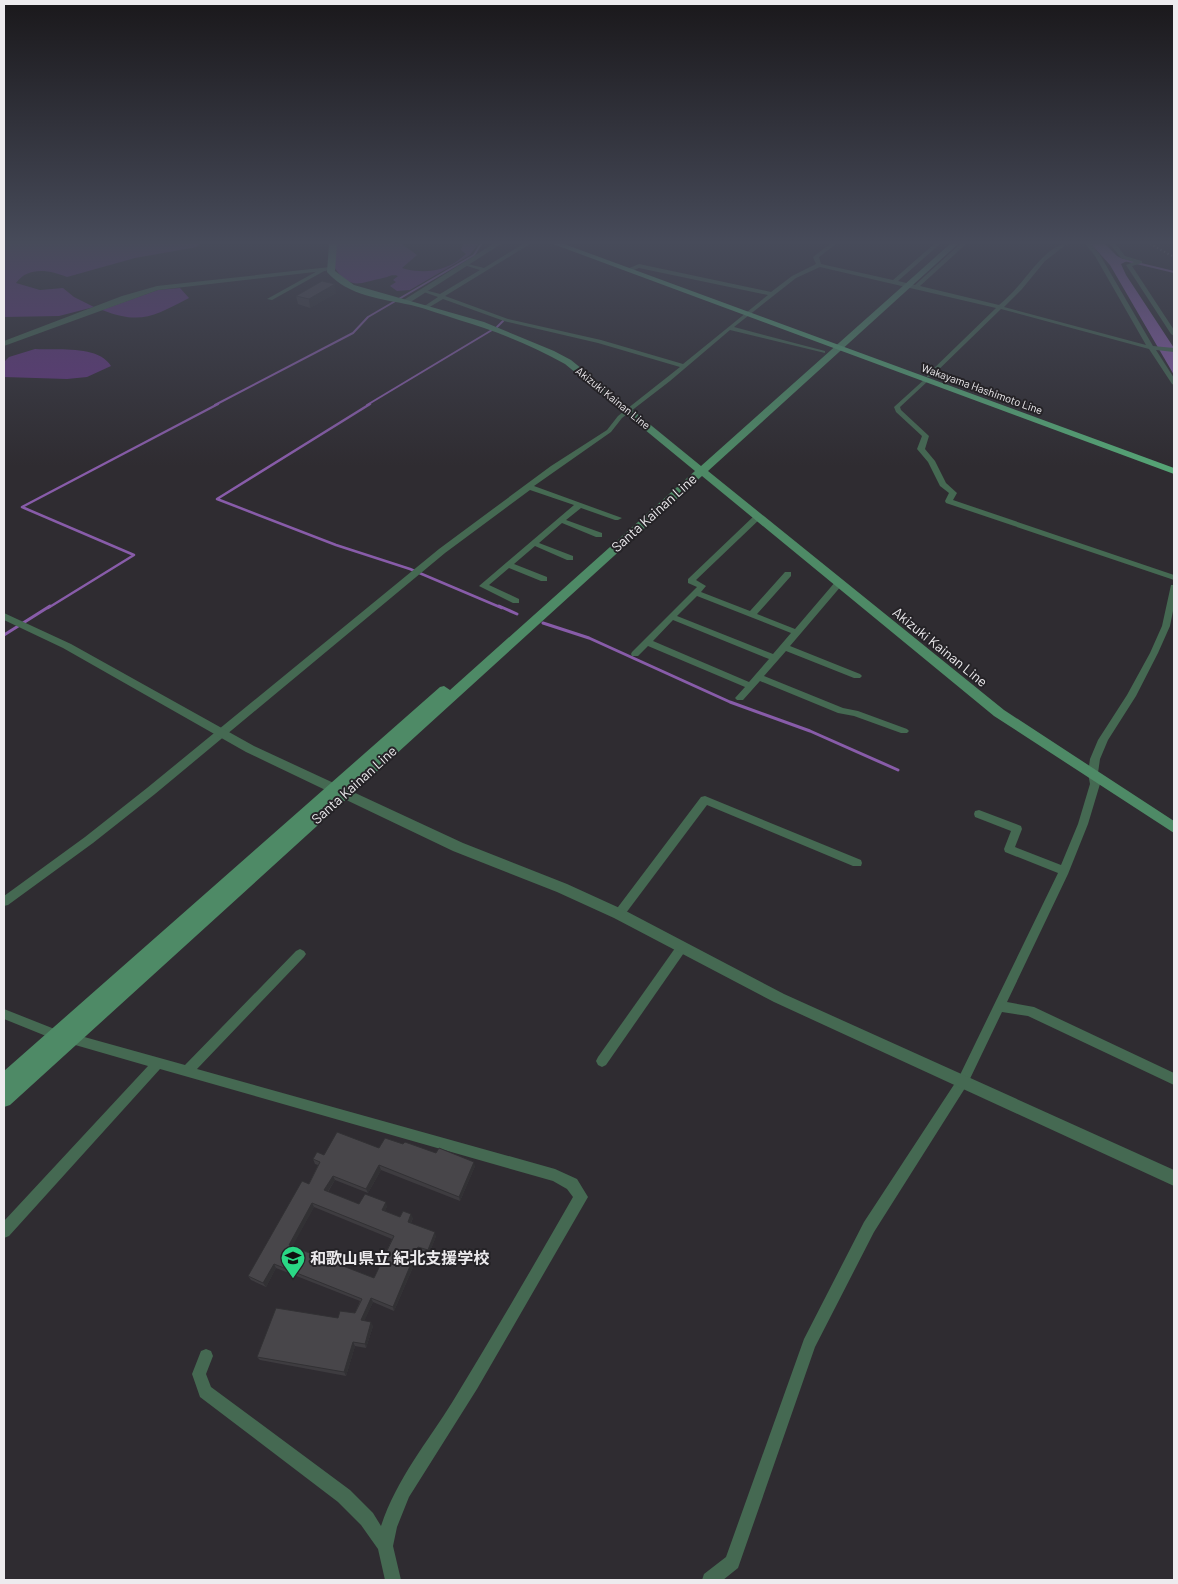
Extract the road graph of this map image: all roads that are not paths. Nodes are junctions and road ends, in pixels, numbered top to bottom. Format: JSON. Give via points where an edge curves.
{"nodes":[{"id":1,"x":75,"y":318,"type":"edge"},
{"id":2,"x":463,"y":318,"type":"edge"},
{"id":3,"x":502,"y":318,"type":"edge"},
{"id":4,"x":742,"y":318,"type":"edge"},
{"id":5,"x":763,"y":318,"type":"edge"},
{"id":6,"x":867,"y":318,"type":"edge"},
{"id":7,"x":991,"y":318,"type":"edge"},
{"id":8,"x":1038,"y":318,"type":"edge"},
{"id":9,"x":1134,"y":318,"type":"edge"},
{"id":10,"x":1164,"y":318,"type":"edge"},
{"id":11,"x":729,"y":328,"type":"junction"},
{"id":12,"x":1174,"y":334,"type":"edge"},
{"id":13,"x":4,"y":344,"type":"edge"},
{"id":14,"x":837,"y":345,"type":"junction"},
{"id":15,"x":1152,"y":348,"type":"junction"},
{"id":16,"x":1174,"y":350,"type":"edge"},
{"id":17,"x":823,"y":352,"type":"junction"},
{"id":18,"x":685,"y":366,"type":"junction"},
{"id":19,"x":927,"y":378,"type":"junction"},
{"id":20,"x":1174,"y":383,"type":"edge"},
{"id":21,"x":629,"y":411,"type":"junction"},
{"id":22,"x":1174,"y":465,"type":"edge"},
{"id":23,"x":699,"y":467,"type":"junction"},
{"id":24,"x":1174,"y":471,"type":"edge"},
{"id":25,"x":529,"y":487,"type":"junction"},
{"id":26,"x":579,"y":505,"type":"junction"},
{"id":27,"x":758,"y":516,"type":"junction"},
{"id":28,"x":618,"y":518,"type":"dead end"},
{"id":29,"x":560,"y":520,"type":"junction"},
{"id":30,"x":599,"y":536,"type":"dead end"},
{"id":31,"x":533,"y":543,"type":"junction"},
{"id":32,"x":570,"y":558,"type":"dead end"},
{"id":33,"x":508,"y":565,"type":"junction"},
{"id":34,"x":788,"y":574,"type":"dead end"},
{"id":35,"x":1174,"y":578,"type":"edge"},
{"id":36,"x":544,"y":579,"type":"dead end"},
{"id":37,"x":839,"y":583,"type":"junction"},
{"id":38,"x":1174,"y":587,"type":"edge"},
{"id":39,"x":696,"y":593,"type":"junction"},
{"id":40,"x":516,"y":601,"type":"dead end"},
{"id":41,"x":751,"y":615,"type":"junction"},
{"id":42,"x":4,"y":616,"type":"edge"},
{"id":43,"x":672,"y":617,"type":"junction"},
{"id":44,"x":796,"y":632,"type":"junction"},
{"id":45,"x":647,"y":642,"type":"junction"},
{"id":46,"x":785,"y":647,"type":"junction"},
{"id":47,"x":636,"y":654,"type":"dead end"},
{"id":48,"x":775,"y":658,"type":"junction"},
{"id":49,"x":857,"y":676,"type":"dead end"},
{"id":50,"x":758,"y":677,"type":"junction"},
{"id":51,"x":751,"y":686,"type":"junction"},
{"id":52,"x":740,"y":698,"type":"dead end"},
{"id":53,"x":904,"y":731,"type":"dead end"},
{"id":54,"x":223,"y":733,"type":"junction"},
{"id":55,"x":1093,"y":773,"type":"junction"},
{"id":56,"x":338,"y":791,"type":"junction"},
{"id":57,"x":979,"y":814,"type":"dead end"},
{"id":58,"x":1174,"y":828,"type":"edge"},
{"id":59,"x":857,"y":863,"type":"dead end"},
{"id":60,"x":1064,"y":871,"type":"junction"},
{"id":61,"x":4,"y":902,"type":"edge"},
{"id":62,"x":619,"y":914,"type":"junction"},
{"id":63,"x":682,"y":947,"type":"junction"},
{"id":64,"x":300,"y":954,"type":"dead end"},
{"id":65,"x":1000,"y":1006,"type":"junction"},
{"id":66,"x":4,"y":1014,"type":"edge"},
{"id":67,"x":57,"y":1034,"type":"junction"},
{"id":68,"x":71,"y":1038,"type":"junction"},
{"id":69,"x":602,"y":1061,"type":"dead end"},
{"id":70,"x":158,"y":1063,"type":"junction"},
{"id":71,"x":187,"y":1071,"type":"junction"},
{"id":72,"x":1174,"y":1079,"type":"edge"},
{"id":73,"x":4,"y":1082,"type":"edge"},
{"id":74,"x":963,"y":1082,"type":"junction"},
{"id":75,"x":4,"y":1099,"type":"edge"},
{"id":76,"x":1174,"y":1178,"type":"edge"},
{"id":77,"x":4,"y":1231,"type":"edge"},
{"id":78,"x":206,"y":1356,"type":"dead end"},
{"id":79,"x":384,"y":1546,"type":"junction"},
{"id":80,"x":393,"y":1580,"type":"edge"},
{"id":81,"x":710,"y":1580,"type":"edge"}],
"edges":[{"from":1,"to":13,"type":"street"},
{"from":2,"to":21,"type":"main road","name":"Akizuki Kainan Line","via":[[548,350]]},
{"from":3,"to":18,"type":"street"},
{"from":4,"to":11,"type":"street"},
{"from":5,"to":14,"type":"main road","name":"Wakayama Hashimoto Line"},
{"from":6,"to":14,"type":"main road"},
{"from":7,"to":19,"type":"street"},
{"from":8,"to":15,"type":"street"},
{"from":9,"to":15,"type":"street"},
{"from":10,"to":12,"type":"street"},
{"from":11,"to":17,"type":"street"},
{"from":11,"to":18,"type":"street"},
{"from":14,"to":17,"type":"main road"},
{"from":14,"to":19,"type":"main road","name":"Wakayama Hashimoto Line"},
{"from":14,"to":23,"type":"main road"},
{"from":15,"to":16,"type":"street"},
{"from":15,"to":20,"type":"street"},
{"from":17,"to":23,"type":"main road"},
{"from":18,"to":21,"type":"street"},
{"from":19,"to":22,"type":"main road","name":"Wakayama Hashimoto Line"},
{"from":19,"to":24,"type":"main road","name":"Wakayama Hashimoto Line"},
{"from":19,"to":35,"type":"street","via":[[897,407],[926,436],[921,449],[943,484],[953,493],[949,501]]},
{"from":21,"to":23,"type":"main road","name":"Akizuki Kainan Line"},
{"from":21,"to":25,"type":"street","via":[[609,431]]},
{"from":23,"to":27,"type":"main road","name":"Akizuki Kainan Line"},
{"from":23,"to":56,"type":"main road","name":"Santa Kainan Line"},
{"from":25,"to":26,"type":"street"},
{"from":25,"to":54,"type":"street","via":[[442,551]]},
{"from":26,"to":28,"type":"street"},
{"from":26,"to":29,"type":"street"},
{"from":27,"to":37,"type":"main road","name":"Akizuki Kainan Line"},
{"from":27,"to":39,"type":"street","via":[[692,581],[702,586]]},
{"from":29,"to":30,"type":"street"},
{"from":29,"to":31,"type":"street"},
{"from":31,"to":32,"type":"street"},
{"from":31,"to":33,"type":"street"},
{"from":33,"to":36,"type":"street"},
{"from":33,"to":40,"type":"street","via":[[483,586]]},
{"from":34,"to":41,"type":"street"},
{"from":37,"to":44,"type":"street"},
{"from":37,"to":55,"type":"main road","name":"Akizuki Kainan Line","via":[[999,713]]},
{"from":38,"to":55,"type":"street","via":[[1166,626],[1131,696],[1103,740]]},
{"from":39,"to":41,"type":"street"},
{"from":39,"to":43,"type":"street"},
{"from":41,"to":44,"type":"street"},
{"from":42,"to":54,"type":"street","via":[[67,646]]},
{"from":43,"to":45,"type":"street"},
{"from":43,"to":48,"type":"street"},
{"from":44,"to":46,"type":"street"},
{"from":45,"to":47,"type":"street"},
{"from":45,"to":51,"type":"street"},
{"from":46,"to":48,"type":"street"},
{"from":46,"to":49,"type":"street"},
{"from":48,"to":50,"type":"street"},
{"from":50,"to":51,"type":"street"},
{"from":50,"to":53,"type":"street","via":[[841,711]]},
{"from":51,"to":52,"type":"street"},
{"from":54,"to":56,"type":"street","via":[[250,750]]},
{"from":54,"to":61,"type":"street","via":[[89,840]]},
{"from":55,"to":58,"type":"main road","name":"Akizuki Kainan Line"},
{"from":55,"to":60,"type":"street","via":[[1095,784]]},
{"from":56,"to":62,"type":"street","via":[[458,847]]},
{"from":56,"to":67,"type":"main road","name":"Santa Kainan Line"},
{"from":56,"to":68,"type":"main road","name":"Santa Kainan Line"},
{"from":57,"to":60,"type":"street","via":[[1017,829],[1009,850]]},
{"from":59,"to":62,"type":"street","via":[[705,800]]},
{"from":60,"to":65,"type":"street"},
{"from":62,"to":63,"type":"street"},
{"from":63,"to":69,"type":"street"},
{"from":63,"to":74,"type":"street","via":[[780,998]]},
{"from":64,"to":71,"type":"street"},
{"from":65,"to":72,"type":"street","via":[[1030,1012]]},
{"from":65,"to":74,"type":"street"},
{"from":66,"to":67,"type":"street"},
{"from":67,"to":68,"type":"street"},
{"from":67,"to":73,"type":"main road","name":"Santa Kainan Line"},
{"from":68,"to":70,"type":"street"},
{"from":68,"to":75,"type":"main road","name":"Santa Kainan Line"},
{"from":70,"to":71,"type":"street"},
{"from":70,"to":77,"type":"street"},
{"from":71,"to":79,"type":"street","via":[[555,1175],[572,1184],[581,1197],[456,1411],[398,1498],[387,1524]]},
{"from":74,"to":76,"type":"street"},
{"from":74,"to":81,"type":"street","via":[[869,1227],[810,1344],[732,1562]]},
{"from":78,"to":79,"type":"street","via":[[199,1374],[205,1392],[344,1496],[367,1518]]},
{"from":79,"to":80,"type":"street"}]}
